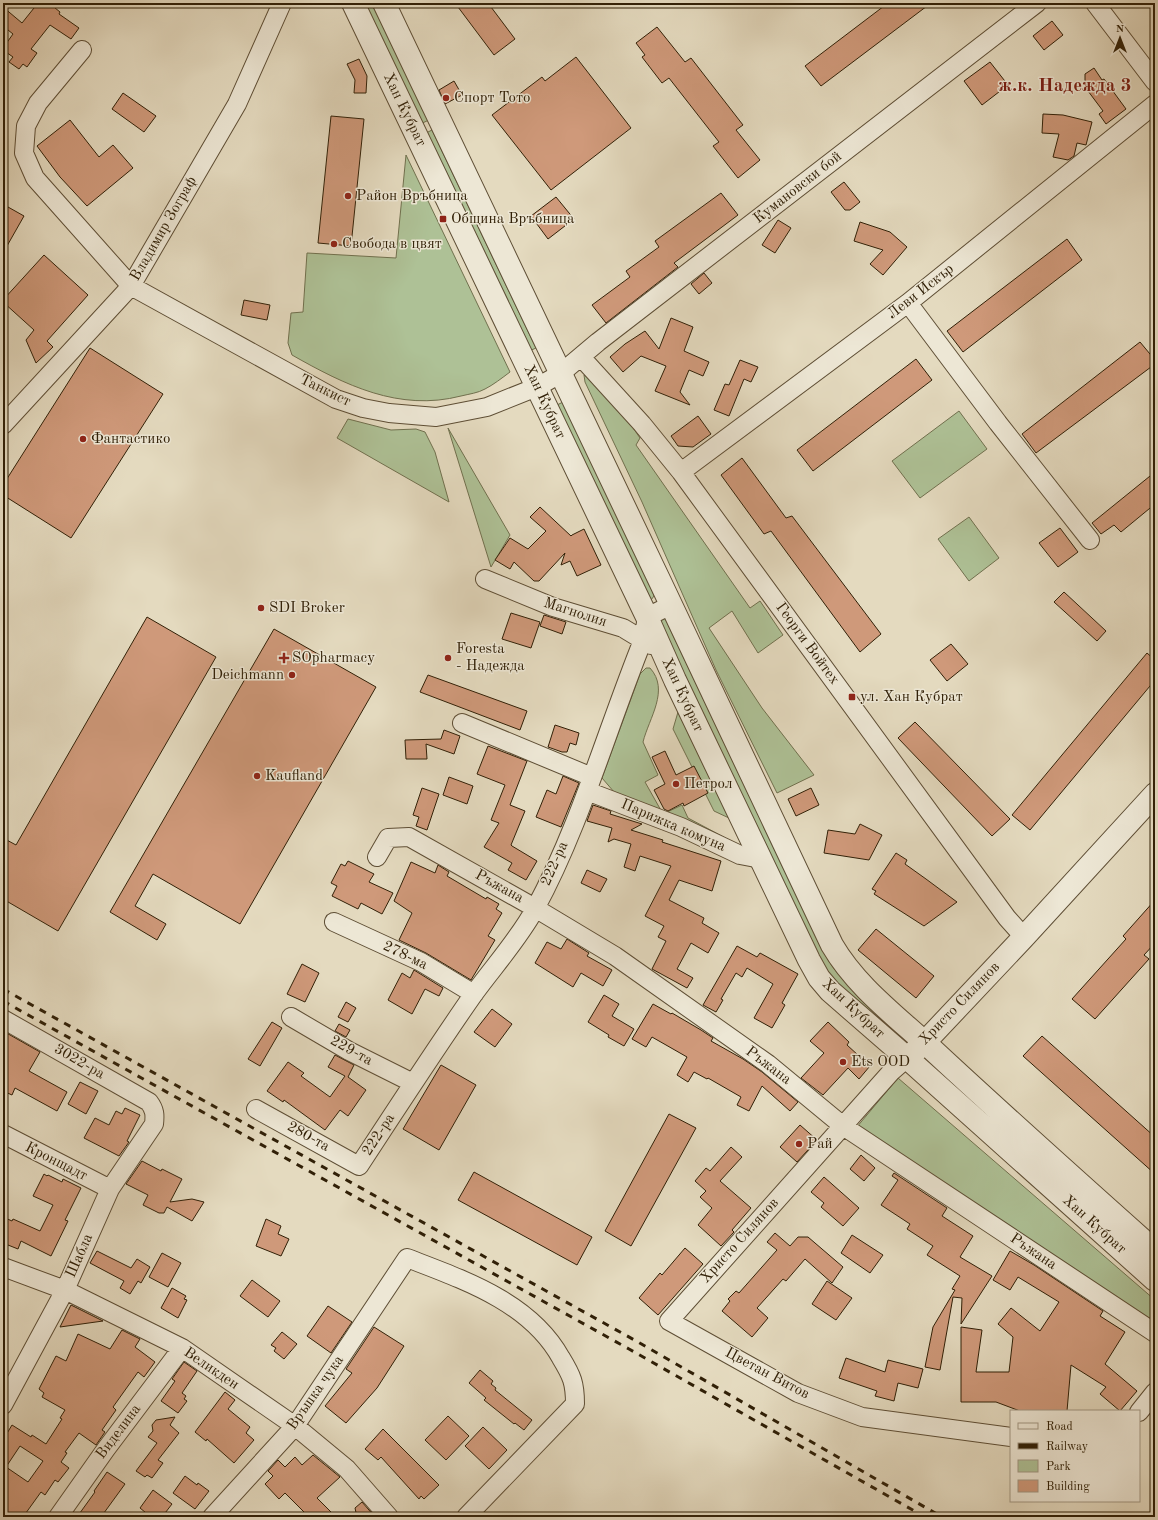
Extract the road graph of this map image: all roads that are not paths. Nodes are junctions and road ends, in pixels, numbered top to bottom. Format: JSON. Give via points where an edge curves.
{"nodes":[{"id":1,"x":282,"y":3,"type":"edge"},
{"id":2,"x":353,"y":3,"type":"edge"},
{"id":3,"x":384,"y":3,"type":"edge"},
{"id":4,"x":1037,"y":3,"type":"edge"},
{"id":5,"x":1096,"y":3,"type":"edge"},
{"id":6,"x":82,"y":50,"type":"dead end"},
{"id":7,"x":1155,"y":82,"type":"edge"},
{"id":8,"x":1155,"y":104,"type":"edge"},
{"id":9,"x":131,"y":286,"type":"junction"},
{"id":10,"x":908,"y":303,"type":"junction"},
{"id":11,"x":582,"y":357,"type":"junction"},
{"id":12,"x":560,"y":374,"type":"junction"},
{"id":13,"x":537,"y":386,"type":"junction"},
{"id":14,"x":3,"y":425,"type":"edge"},
{"id":15,"x":681,"y":472,"type":"junction"},
{"id":16,"x":1090,"y":540,"type":"dead end"},
{"id":17,"x":486,"y":579,"type":"dead end"},
{"id":18,"x":671,"y":605,"type":"junction"},
{"id":19,"x":647,"y":617,"type":"junction"},
{"id":20,"x":643,"y":640,"type":"junction"},
{"id":21,"x":661,"y":651,"type":"junction"},
{"id":22,"x":462,"y":723,"type":"dead end"},
{"id":23,"x":589,"y":784,"type":"junction"},
{"id":24,"x":1155,"y":794,"type":"edge"},
{"id":25,"x":376,"y":857,"type":"dead end"},
{"id":26,"x":761,"y":859,"type":"junction"},
{"id":27,"x":536,"y":908,"type":"junction"},
{"id":28,"x":334,"y":922,"type":"dead end"},
{"id":29,"x":1024,"y":937,"type":"junction"},
{"id":30,"x":474,"y":994,"type":"junction"},
{"id":31,"x":291,"y":1017,"type":"dead end"},
{"id":32,"x":3,"y":1019,"type":"edge"},
{"id":33,"x":925,"y":1042,"type":"junction"},
{"id":34,"x":907,"y":1058,"type":"junction"},
{"id":35,"x":413,"y":1083,"type":"junction"},
{"id":36,"x":154,"y":1108,"type":"joint"},
{"id":37,"x":256,"y":1109,"type":"dead end"},
{"id":38,"x":843,"y":1126,"type":"junction"},
{"id":39,"x":3,"y":1134,"type":"edge"},
{"id":40,"x":359,"y":1166,"type":"joint"},
{"id":41,"x":110,"y":1189,"type":"junction"},
{"id":42,"x":1155,"y":1251,"type":"edge"},
{"id":43,"x":3,"y":1268,"type":"edge"},
{"id":44,"x":1155,"y":1280,"type":"edge"},
{"id":45,"x":65,"y":1290,"type":"junction"},
{"id":46,"x":669,"y":1321,"type":"joint"},
{"id":47,"x":1155,"y":1333,"type":"edge"},
{"id":48,"x":182,"y":1348,"type":"junction"},
{"id":49,"x":1155,"y":1392,"type":"edge"},
{"id":50,"x":3,"y":1405,"type":"edge"},
{"id":51,"x":1140,"y":1411,"type":"edge"},
{"id":52,"x":295,"y":1426,"type":"junction"},
{"id":53,"x":1010,"y":1437,"type":"edge"},
{"id":54,"x":58,"y":1517,"type":"edge"},
{"id":55,"x":212,"y":1517,"type":"edge"},
{"id":56,"x":389,"y":1517,"type":"edge"},
{"id":57,"x":466,"y":1517,"type":"edge"}],
"edges":[{"from":1,"to":9,"type":"street","name":"Владимир Зограф","via":[[236,104]]},
{"from":2,"to":13,"type":"street","name":"Хан Кубрат"},
{"from":3,"to":12,"type":"street","name":"Хан Кубрат"},
{"from":4,"to":11,"type":"street","name":"Кумановски бой","via":[[598,342]]},
{"from":5,"to":7,"type":"street"},
{"from":6,"to":9,"type":"street","name":"Танкист","via":[[38,103],[26,126],[24,153],[35,178]]},
{"from":8,"to":10,"type":"street","name":"Леви Искър"},
{"from":9,"to":13,"type":"street","name":"Танкист","via":[[336,399],[363,408],[389,414],[436,417],[487,407]]},
{"from":9,"to":14,"type":"street","name":"Владимир Зограф"},
{"from":10,"to":15,"type":"street","name":"Леви Искър"},
{"from":10,"to":16,"type":"street"},
{"from":11,"to":12,"type":"street","name":"Кумановски бой"},
{"from":11,"to":15,"type":"street","name":"Георги Войтех"},
{"from":12,"to":13,"type":"street","name":"Танкист"},
{"from":12,"to":18,"type":"street","name":"Хан Кубрат"},
{"from":13,"to":19,"type":"street","name":"Хан Кубрат"},
{"from":15,"to":29,"type":"street","name":"Георги Войтех","via":[[1007,918]]},
{"from":17,"to":20,"type":"street","name":"Магнолия","via":[[553,607],[622,628]]},
{"from":18,"to":19,"type":"street"},
{"from":18,"to":33,"type":"street","name":"Хан Кубрат","via":[[832,945],[852,975]]},
{"from":19,"to":20,"type":"street","name":"222-ра"},
{"from":19,"to":21,"type":"street","name":"Хан Кубрат"},
{"from":20,"to":21,"type":"street","name":"Магнолия"},
{"from":20,"to":23,"type":"street","name":"222-ра"},
{"from":21,"to":26,"type":"street","name":"Хан Кубрат"},
{"from":22,"to":23,"type":"street","name":"Парижка комуна"},
{"from":23,"to":26,"type":"street","name":"Парижка комуна","via":[[740,855]]},
{"from":23,"to":27,"type":"street","name":"222-ра"},
{"from":24,"to":29,"type":"street","name":"Христо Силянов"},
{"from":25,"to":27,"type":"street","name":"Ръжана","via":[[388,838],[409,836]]},
{"from":26,"to":34,"type":"street","name":"Хан Кубрат","via":[[808,960],[819,978]]},
{"from":27,"to":30,"type":"street","name":"222-ра"},
{"from":27,"to":38,"type":"street","name":"Ръжана","via":[[622,960],[768,1064]]},
{"from":28,"to":30,"type":"street","name":"278-ма","via":[[421,962]]},
{"from":29,"to":33,"type":"street","name":"Христо Силянов"},
{"from":30,"to":35,"type":"street","name":"222-ра"},
{"from":31,"to":35,"type":"street","name":"229-та","via":[[349,1051]]},
{"from":32,"to":36,"type":"street","name":"3022-ра","via":[[150,1102]]},
{"from":33,"to":34,"type":"street","name":"Христо Силянов"},
{"from":33,"to":42,"type":"street","name":"Хан Кубрат"},
{"from":34,"to":38,"type":"street","name":"Христо Силянов","via":[[891,1072]]},
{"from":34,"to":44,"type":"street","name":"Хан Кубрат"},
{"from":35,"to":40,"type":"street","name":"222-ра"},
{"from":36,"to":41,"type":"street","name":"Шабла","via":[[154,1124]]},
{"from":37,"to":40,"type":"street","name":"280-та"},
{"from":38,"to":46,"type":"street","name":"Христо Силянов"},
{"from":38,"to":47,"type":"street","name":"Ръжана"},
{"from":39,"to":41,"type":"street","name":"Кронщадт"},
{"from":41,"to":45,"type":"street","name":"Шабла"},
{"from":43,"to":45,"type":"street","name":"Великден"},
{"from":45,"to":48,"type":"street","name":"Великден"},
{"from":45,"to":50,"type":"street","name":"Шабла"},
{"from":46,"to":53,"type":"street","name":"Цветан Витов","via":[[798,1393],[862,1416]]},
{"from":48,"to":52,"type":"street","name":"Великден"},
{"from":48,"to":54,"type":"street","name":"Виделина"},
{"from":49,"to":51,"type":"street"},
{"from":52,"to":55,"type":"street","name":"Връшка чука"},
{"from":52,"to":56,"type":"street","name":"Великден","via":[[347,1468]]},
{"from":52,"to":57,"type":"street","name":"Връшка чука","via":[[407,1258],[458,1277],[492,1294],[518,1310],[542,1330],[572,1378],[575,1404]]}]}
